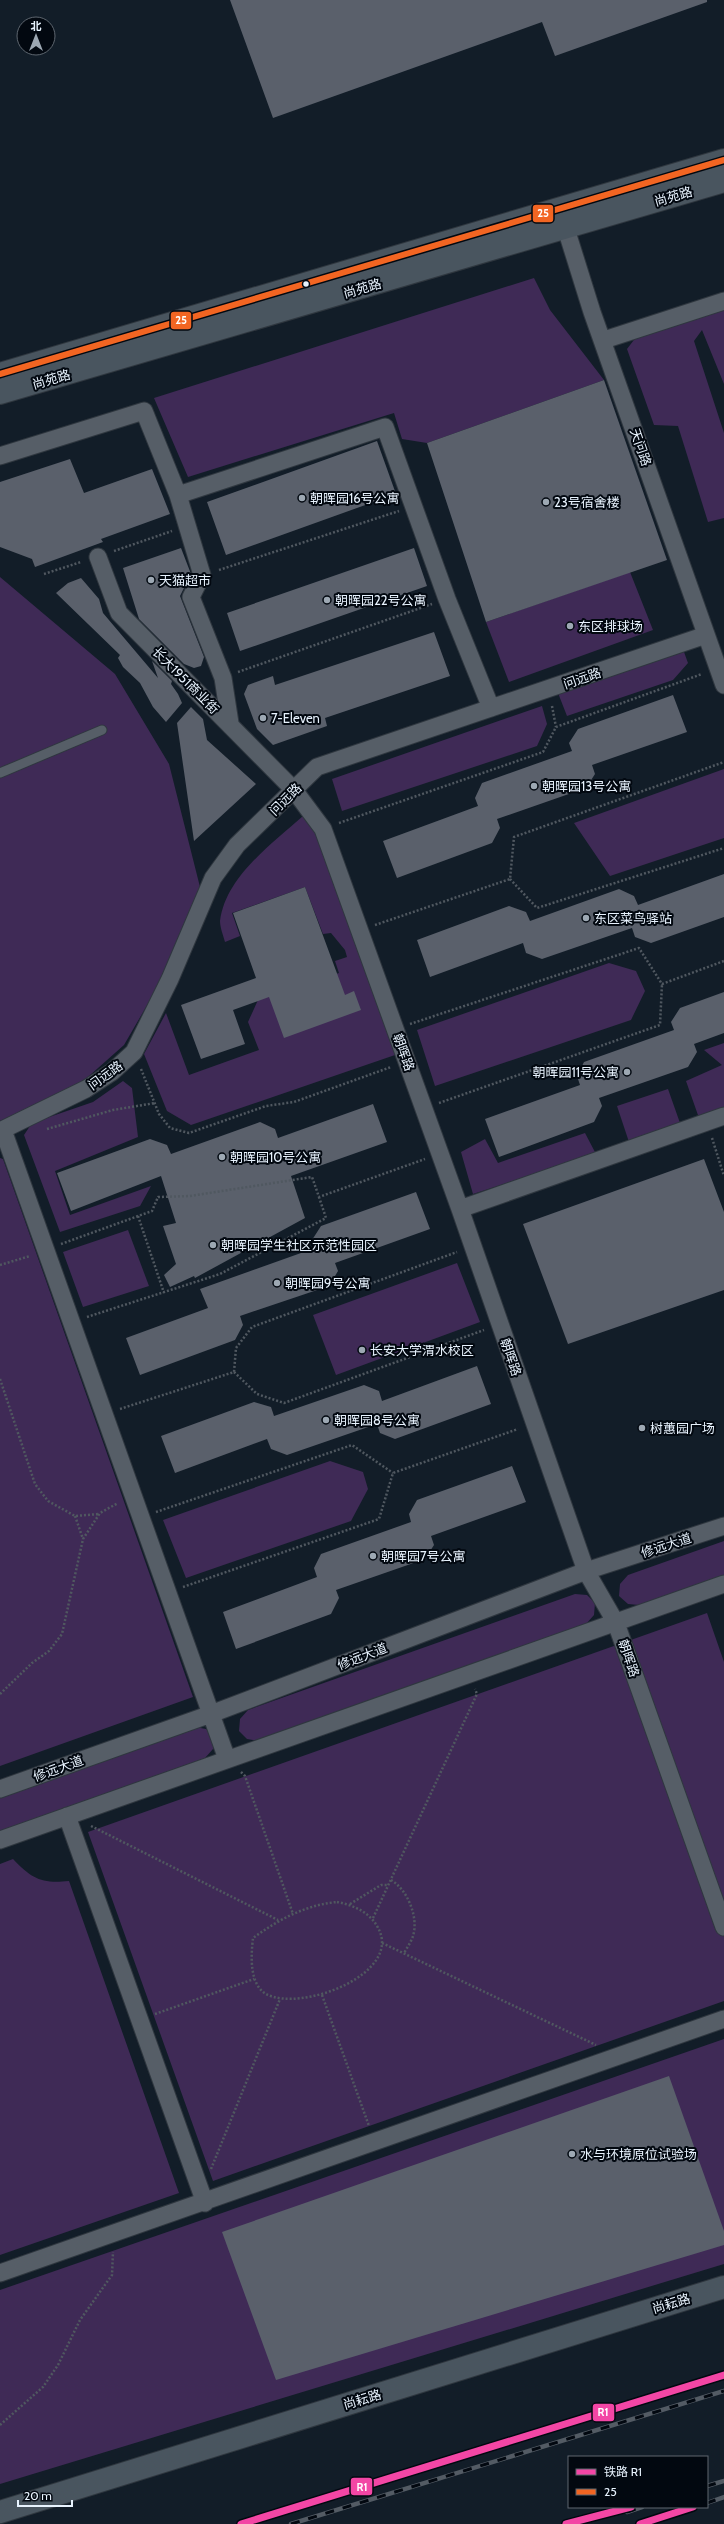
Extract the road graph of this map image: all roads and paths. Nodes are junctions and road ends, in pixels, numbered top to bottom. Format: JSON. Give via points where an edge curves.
{"nodes":[{"id":1,"x":724,"y":160,"type":"edge"},
{"id":2,"x":724,"y":181,"type":"edge"},
{"id":3,"x":563,"y":219,"type":"junction"},
{"id":4,"x":724,"y":301,"type":"edge"},
{"id":5,"x":604,"y":340,"type":"junction"},
{"id":6,"x":0,"y":374,"type":"edge"},
{"id":7,"x":0,"y":393,"type":"edge"},
{"id":8,"x":0,"y":456,"type":"edge"},
{"id":9,"x":178,"y":495,"type":"junction"},
{"id":10,"x":414,"y":506,"type":"junction"},
{"id":11,"x":98,"y":557,"type":"dead end"},
{"id":12,"x":202,"y":575,"type":"junction"},
{"id":13,"x":447,"y":599,"type":"junction"},
{"id":14,"x":706,"y":635,"type":"junction"},
{"id":15,"x":718,"y":668,"type":"junction"},
{"id":16,"x":223,"y":678,"type":"junction"},
{"id":17,"x":724,"y":685,"type":"edge"},
{"id":18,"x":550,"y":689,"type":"junction"},
{"id":19,"x":491,"y":708,"type":"junction"},
{"id":20,"x":230,"y":724,"type":"junction"},
{"id":21,"x":556,"y":727,"type":"junction"},
{"id":22,"x":102,"y":730,"type":"dead end"},
{"id":23,"x":724,"y":762,"type":"edge"},
{"id":24,"x":0,"y":773,"type":"edge"},
{"id":25,"x":294,"y":790,"type":"junction"},
{"id":26,"x":323,"y":829,"type":"junction"},
{"id":27,"x":724,"y":848,"type":"edge"},
{"id":28,"x":510,"y":879,"type":"junction"},
{"id":29,"x":360,"y":930,"type":"junction"},
{"id":30,"x":724,"y":961,"type":"edge"},
{"id":31,"x":662,"y":984,"type":"junction"},
{"id":32,"x":396,"y":1029,"type":"junction"},
{"id":33,"x":134,"y":1052,"type":"junction"},
{"id":34,"x":407,"y":1061,"type":"junction"},
{"id":35,"x":155,"y":1103,"type":"junction"},
{"id":36,"x":424,"y":1108,"type":"junction"},
{"id":37,"x":724,"y":1116,"type":"edge"},
{"id":38,"x":707,"y":1122,"type":"junction"},
{"id":39,"x":42,"y":1130,"type":"dead end"},
{"id":40,"x":1,"y":1131,"type":"edge"},
{"id":41,"x":439,"y":1153,"type":"junction"},
{"id":42,"x":724,"y":1176,"type":"edge"},
{"id":43,"x":319,"y":1197,"type":"junction"},
{"id":44,"x":460,"y":1208,"type":"junction"},
{"id":45,"x":138,"y":1216,"type":"junction"},
{"id":46,"x":472,"y":1247,"type":"junction"},
{"id":47,"x":46,"y":1250,"type":"junction"},
{"id":48,"x":0,"y":1265,"type":"edge"},
{"id":49,"x":164,"y":1293,"type":"junction"},
{"id":50,"x":72,"y":1322,"type":"junction"},
{"id":51,"x":499,"y":1324,"type":"junction"},
{"id":52,"x":234,"y":1372,"type":"junction"},
{"id":53,"x":0,"y":1380,"type":"edge"},
{"id":54,"x":104,"y":1414,"type":"junction"},
{"id":55,"x":534,"y":1423,"type":"junction"},
{"id":56,"x":393,"y":1473,"type":"junction"},
{"id":57,"x":134,"y":1497,"type":"junction"},
{"id":58,"x":100,"y":1514,"type":"junction"},
{"id":59,"x":75,"y":1516,"type":"junction"},
{"id":60,"x":142,"y":1517,"type":"junction"},
{"id":61,"x":724,"y":1526,"type":"edge"},
{"id":62,"x":83,"y":1539,"type":"junction"},
{"id":63,"x":586,"y":1571,"type":"junction"},
{"id":64,"x":724,"y":1584,"type":"edge"},
{"id":65,"x":169,"y":1592,"type":"junction"},
{"id":66,"x":616,"y":1623,"type":"junction"},
{"id":67,"x":470,"y":1674,"type":"junction"},
{"id":68,"x":0,"y":1694,"type":"edge"},
{"id":69,"x":211,"y":1714,"type":"junction"},
{"id":70,"x":227,"y":1759,"type":"junction"},
{"id":71,"x":0,"y":1789,"type":"edge"},
{"id":72,"x":67,"y":1816,"type":"junction"},
{"id":73,"x":0,"y":1840,"type":"edge"},
{"id":74,"x":390,"y":1880,"type":"junction"},
{"id":75,"x":388,"y":1885,"type":"junction"},
{"id":76,"x":350,"y":1904,"type":"junction"},
{"id":77,"x":292,"y":1914,"type":"junction"},
{"id":78,"x":373,"y":1918,"type":"junction"},
{"id":79,"x":278,"y":1920,"type":"junction"},
{"id":80,"x":724,"y":1928,"type":"edge"},
{"id":81,"x":382,"y":1943,"type":"junction"},
{"id":82,"x":404,"y":1953,"type":"junction"},
{"id":83,"x":254,"y":1979,"type":"junction"},
{"id":84,"x":322,"y":1995,"type":"junction"},
{"id":85,"x":280,"y":1999,"type":"junction"},
{"id":86,"x":140,"y":2019,"type":"junction"},
{"id":87,"x":724,"y":2019,"type":"edge"},
{"id":88,"x":607,"y":2060,"type":"junction"},
{"id":89,"x":375,"y":2143,"type":"junction"},
{"id":90,"x":205,"y":2203,"type":"junction"},
{"id":91,"x":108,"y":2236,"type":"junction"},
{"id":92,"x":0,"y":2273,"type":"edge"},
{"id":93,"x":724,"y":2287,"type":"edge"},
{"id":94,"x":0,"y":2424,"type":"edge"},
{"id":95,"x":0,"y":2512,"type":"edge"}],
"edges":[{"from":1,"to":3,"type":"main road","name":"尚苑路"},
{"from":2,"to":3,"type":"main road","name":"尚苑路"},
{"from":3,"to":5,"type":"street","name":"天问路"},
{"from":3,"to":6,"type":"main road","name":"尚苑路"},
{"from":3,"to":7,"type":"main road","name":"尚苑路"},
{"from":4,"to":5,"type":"street","via":[[624,331]]},
{"from":5,"to":14,"type":"street","name":"天问路"},
{"from":8,"to":9,"type":"street","via":[[144,411]]},
{"from":9,"to":10,"type":"street","via":[[385,427]]},
{"from":9,"to":12,"type":"street"},
{"from":10,"to":12,"type":"path"},
{"from":10,"to":13,"type":"street"},
{"from":11,"to":20,"type":"street","name":"长大1951商业街","via":[[119,613]]},
{"from":12,"to":16,"type":"street","via":[[191,597]]},
{"from":13,"to":16,"type":"path"},
{"from":13,"to":19,"type":"street"},
{"from":14,"to":15,"type":"street","name":"天问路"},
{"from":14,"to":18,"type":"street","name":"问远路"},
{"from":15,"to":17,"type":"street","name":"天问路"},
{"from":15,"to":21,"type":"path"},
{"from":16,"to":20,"type":"street"},
{"from":18,"to":19,"type":"street","name":"问远路"},
{"from":18,"to":21,"type":"path"},
{"from":19,"to":25,"type":"street","name":"问远路","via":[[317,768]]},
{"from":20,"to":25,"type":"street","name":"长大1951商业街"},
{"from":21,"to":26,"type":"path","via":[[543,752]]},
{"from":22,"to":24,"type":"lane"},
{"from":23,"to":28,"type":"path","via":[[514,837]]},
{"from":25,"to":26,"type":"street","name":"朝晖路"},
{"from":25,"to":33,"type":"street","name":"问远路","via":[[237,845],[213,878],[170,979]]},
{"from":26,"to":29,"type":"street","name":"朝晖路"},
{"from":27,"to":28,"type":"path","via":[[537,908]]},
{"from":28,"to":29,"type":"path"},
{"from":29,"to":32,"type":"street","name":"朝晖路"},
{"from":30,"to":31,"type":"path"},
{"from":31,"to":32,"type":"path","via":[[639,948]]},
{"from":31,"to":36,"type":"path","via":[[660,1025]]},
{"from":32,"to":34,"type":"street","name":"朝晖路"},
{"from":33,"to":35,"type":"path"},
{"from":33,"to":40,"type":"street","name":"问远路","via":[[112,1072],[86,1089]]},
{"from":34,"to":35,"type":"path","via":[[294,1102],[266,1106],[189,1133],[170,1128],[159,1114]]},
{"from":34,"to":36,"type":"street","name":"朝晖路"},
{"from":35,"to":39,"type":"path","via":[[113,1110]]},
{"from":36,"to":41,"type":"street","name":"朝晖路"},
{"from":37,"to":38,"type":"street"},
{"from":38,"to":42,"type":"path"},
{"from":38,"to":44,"type":"street"},
{"from":40,"to":47,"type":"street"},
{"from":41,"to":43,"type":"path"},
{"from":41,"to":44,"type":"street","name":"朝晖路"},
{"from":43,"to":45,"type":"path","via":[[312,1177],[190,1196],[158,1197],[152,1211]]},
{"from":43,"to":49,"type":"path","via":[[326,1218],[220,1274]]},
{"from":44,"to":46,"type":"street","name":"朝晖路"},
{"from":45,"to":47,"type":"path"},
{"from":45,"to":49,"type":"path"},
{"from":46,"to":51,"type":"street","name":"朝晖路"},
{"from":46,"to":52,"type":"path","via":[[252,1327],[236,1348]]},
{"from":47,"to":48,"type":"path"},
{"from":47,"to":50,"type":"street"},
{"from":49,"to":50,"type":"path"},
{"from":50,"to":54,"type":"street"},
{"from":51,"to":52,"type":"path","via":[[284,1403],[257,1394]]},
{"from":51,"to":55,"type":"street","name":"朝晖路"},
{"from":52,"to":54,"type":"path"},
{"from":53,"to":59,"type":"path","via":[[35,1484],[48,1501]]},
{"from":54,"to":57,"type":"street"},
{"from":55,"to":56,"type":"path"},
{"from":55,"to":63,"type":"street","name":"朝晖路"},
{"from":56,"to":60,"type":"path","via":[[352,1445]]},
{"from":56,"to":65,"type":"path","via":[[379,1519]]},
{"from":57,"to":58,"type":"path"},
{"from":57,"to":60,"type":"street"},
{"from":58,"to":59,"type":"path"},
{"from":58,"to":62,"type":"path"},
{"from":59,"to":62,"type":"path"},
{"from":60,"to":65,"type":"street"},
{"from":61,"to":63,"type":"street","name":"修远大道"},
{"from":62,"to":68,"type":"path","via":[[62,1634],[49,1651],[32,1663]]},
{"from":63,"to":66,"type":"street","name":"朝晖路"},
{"from":63,"to":69,"type":"street","name":"修远大道"},
{"from":64,"to":66,"type":"street"},
{"from":65,"to":69,"type":"street"},
{"from":66,"to":67,"type":"street"},
{"from":66,"to":80,"type":"street","name":"朝晖路"},
{"from":67,"to":70,"type":"street"},
{"from":67,"to":74,"type":"path","via":[[477,1694]]},
{"from":69,"to":70,"type":"street"},
{"from":69,"to":71,"type":"street","name":"修远大道"},
{"from":70,"to":72,"type":"street"},
{"from":70,"to":77,"type":"path","via":[[245,1776]]},
{"from":72,"to":73,"type":"street"},
{"from":72,"to":79,"type":"path"},
{"from":72,"to":86,"type":"street"},
{"from":74,"to":75,"type":"path"},
{"from":74,"to":82,"type":"path","via":[[399,1885],[415,1922],[413,1936]]},
{"from":75,"to":76,"type":"path","via":[[381,1885]]},
{"from":75,"to":78,"type":"path"},
{"from":76,"to":77,"type":"path","via":[[324,1903]]},
{"from":76,"to":78,"type":"path"},
{"from":77,"to":79,"type":"path"},
{"from":78,"to":81,"type":"path","via":[[380,1929]]},
{"from":79,"to":83,"type":"path","via":[[253,1938],[251,1954]]},
{"from":81,"to":82,"type":"path"},
{"from":81,"to":84,"type":"path","via":[[378,1958],[362,1974],[341,1988]]},
{"from":82,"to":88,"type":"path","via":[[602,2048]]},
{"from":83,"to":85,"type":"path","via":[[265,1994]]},
{"from":83,"to":86,"type":"path"},
{"from":84,"to":85,"type":"path"},
{"from":84,"to":89,"type":"path"},
{"from":85,"to":90,"type":"path","via":[[208,2175]]},
{"from":86,"to":90,"type":"street"},
{"from":87,"to":88,"type":"street"},
{"from":88,"to":89,"type":"street"},
{"from":89,"to":90,"type":"street"},
{"from":90,"to":91,"type":"street"},
{"from":91,"to":92,"type":"street"},
{"from":91,"to":94,"type":"path","via":[[113,2258],[112,2275],[80,2320],[58,2365],[43,2387]]},
{"from":93,"to":95,"type":"main road","name":"尚耘路"}]}
